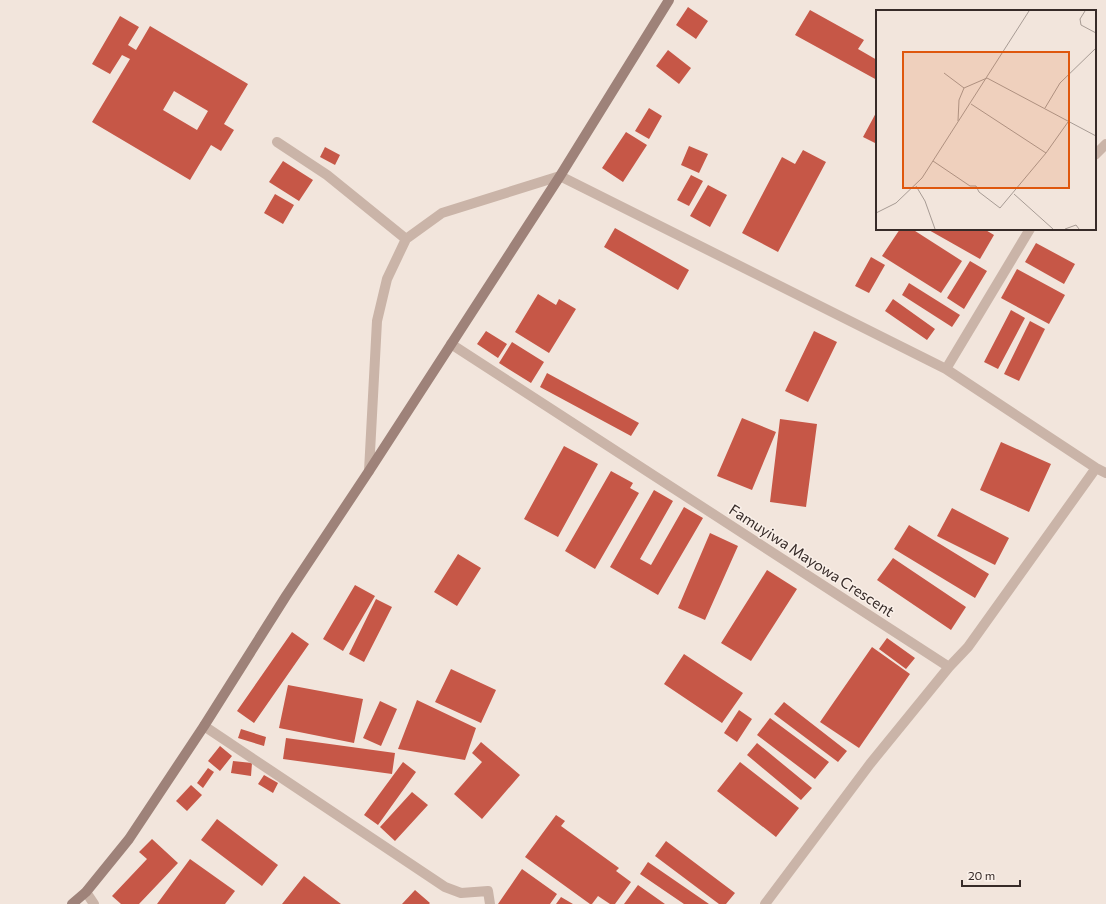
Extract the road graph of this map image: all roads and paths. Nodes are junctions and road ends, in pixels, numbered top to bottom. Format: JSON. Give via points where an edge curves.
{"nodes":[{"id":1,"x":669,"y":0,"type":"edge"},
{"id":2,"x":277,"y":142,"type":"dead end"},
{"id":3,"x":1106,"y":144,"type":"edge"},
{"id":4,"x":1096,"y":154,"type":"edge"},
{"id":5,"x":560,"y":176,"type":"junction"},
{"id":6,"x":1029,"y":230,"type":"edge"},
{"id":7,"x":406,"y":239,"type":"junction"},
{"id":8,"x":451,"y":344,"type":"junction"},
{"id":9,"x":946,"y":370,"type":"junction"},
{"id":10,"x":1096,"y":468,"type":"junction"},
{"id":11,"x":369,"y":471,"type":"junction"},
{"id":12,"x":1106,"y":473,"type":"edge"},
{"id":13,"x":949,"y":667,"type":"junction"},
{"id":14,"x":204,"y":726,"type":"junction"},
{"id":15,"x":86,"y":892,"type":"junction"},
{"id":16,"x":72,"y":904,"type":"edge"},
{"id":17,"x":94,"y":904,"type":"edge"},
{"id":18,"x":490,"y":904,"type":"edge"},
{"id":19,"x":765,"y":904,"type":"edge"}],
"edges":[{"from":1,"to":5,"type":"street"},
{"from":2,"to":7,"type":"street","via":[[327,175]]},
{"from":3,"to":4,"type":"street"},
{"from":5,"to":7,"type":"street","via":[[442,213]]},
{"from":5,"to":8,"type":"street"},
{"from":5,"to":9,"type":"street"},
{"from":6,"to":9,"type":"street"},
{"from":7,"to":11,"type":"street","via":[[387,279],[376,321]]},
{"from":8,"to":11,"type":"street"},
{"from":8,"to":13,"type":"street","name":"Famuyiwa Mayowa Crescent"},
{"from":9,"to":10,"type":"street"},
{"from":10,"to":12,"type":"street"},
{"from":10,"to":13,"type":"street","via":[[968,647]]},
{"from":11,"to":14,"type":"street"},
{"from":13,"to":19,"type":"street","via":[[870,764]]},
{"from":14,"to":15,"type":"street","via":[[129,839]]},
{"from":14,"to":18,"type":"street","via":[[445,887],[461,893],[488,891]]},
{"from":15,"to":16,"type":"street"},
{"from":15,"to":17,"type":"street"}]}
